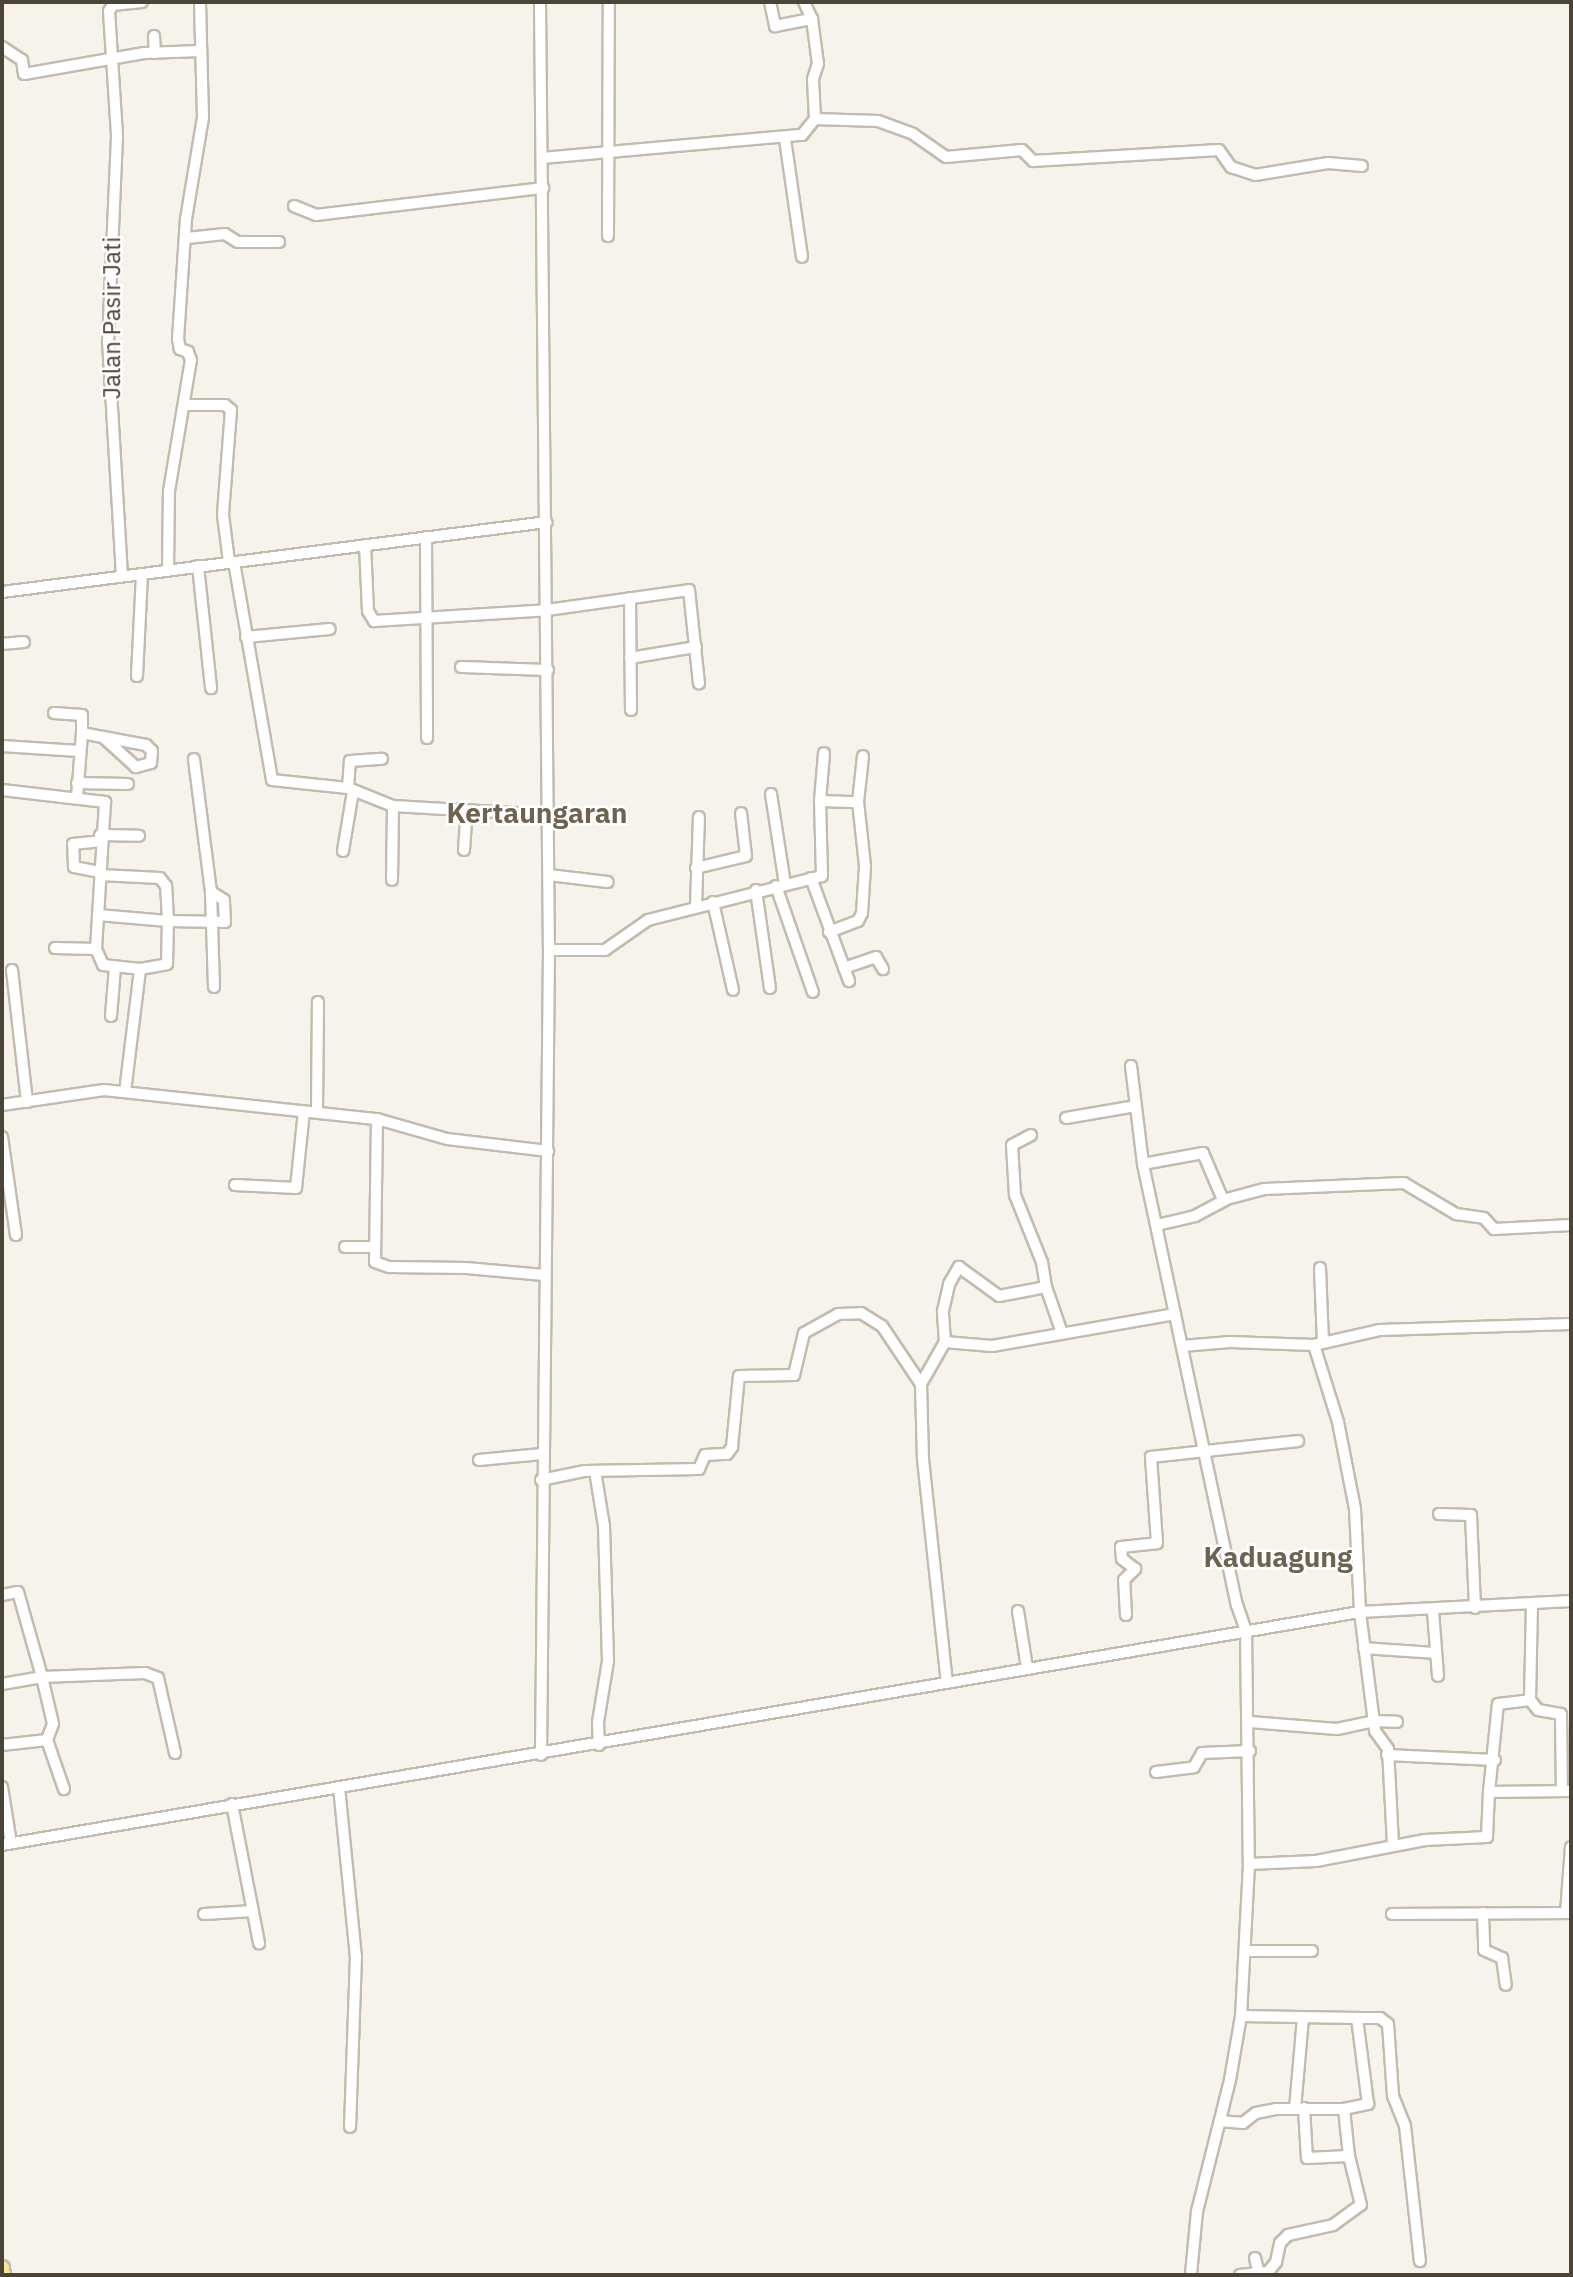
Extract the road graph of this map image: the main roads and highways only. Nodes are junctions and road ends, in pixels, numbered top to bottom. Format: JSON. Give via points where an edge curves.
{"nodes":[{"id":1,"x":2,"y":2268,"type":"edge"},
{"id":2,"x":3,"y":2275,"type":"edge"}],
"edges":[{"from":1,"to":2,"type":"main road"}]}
